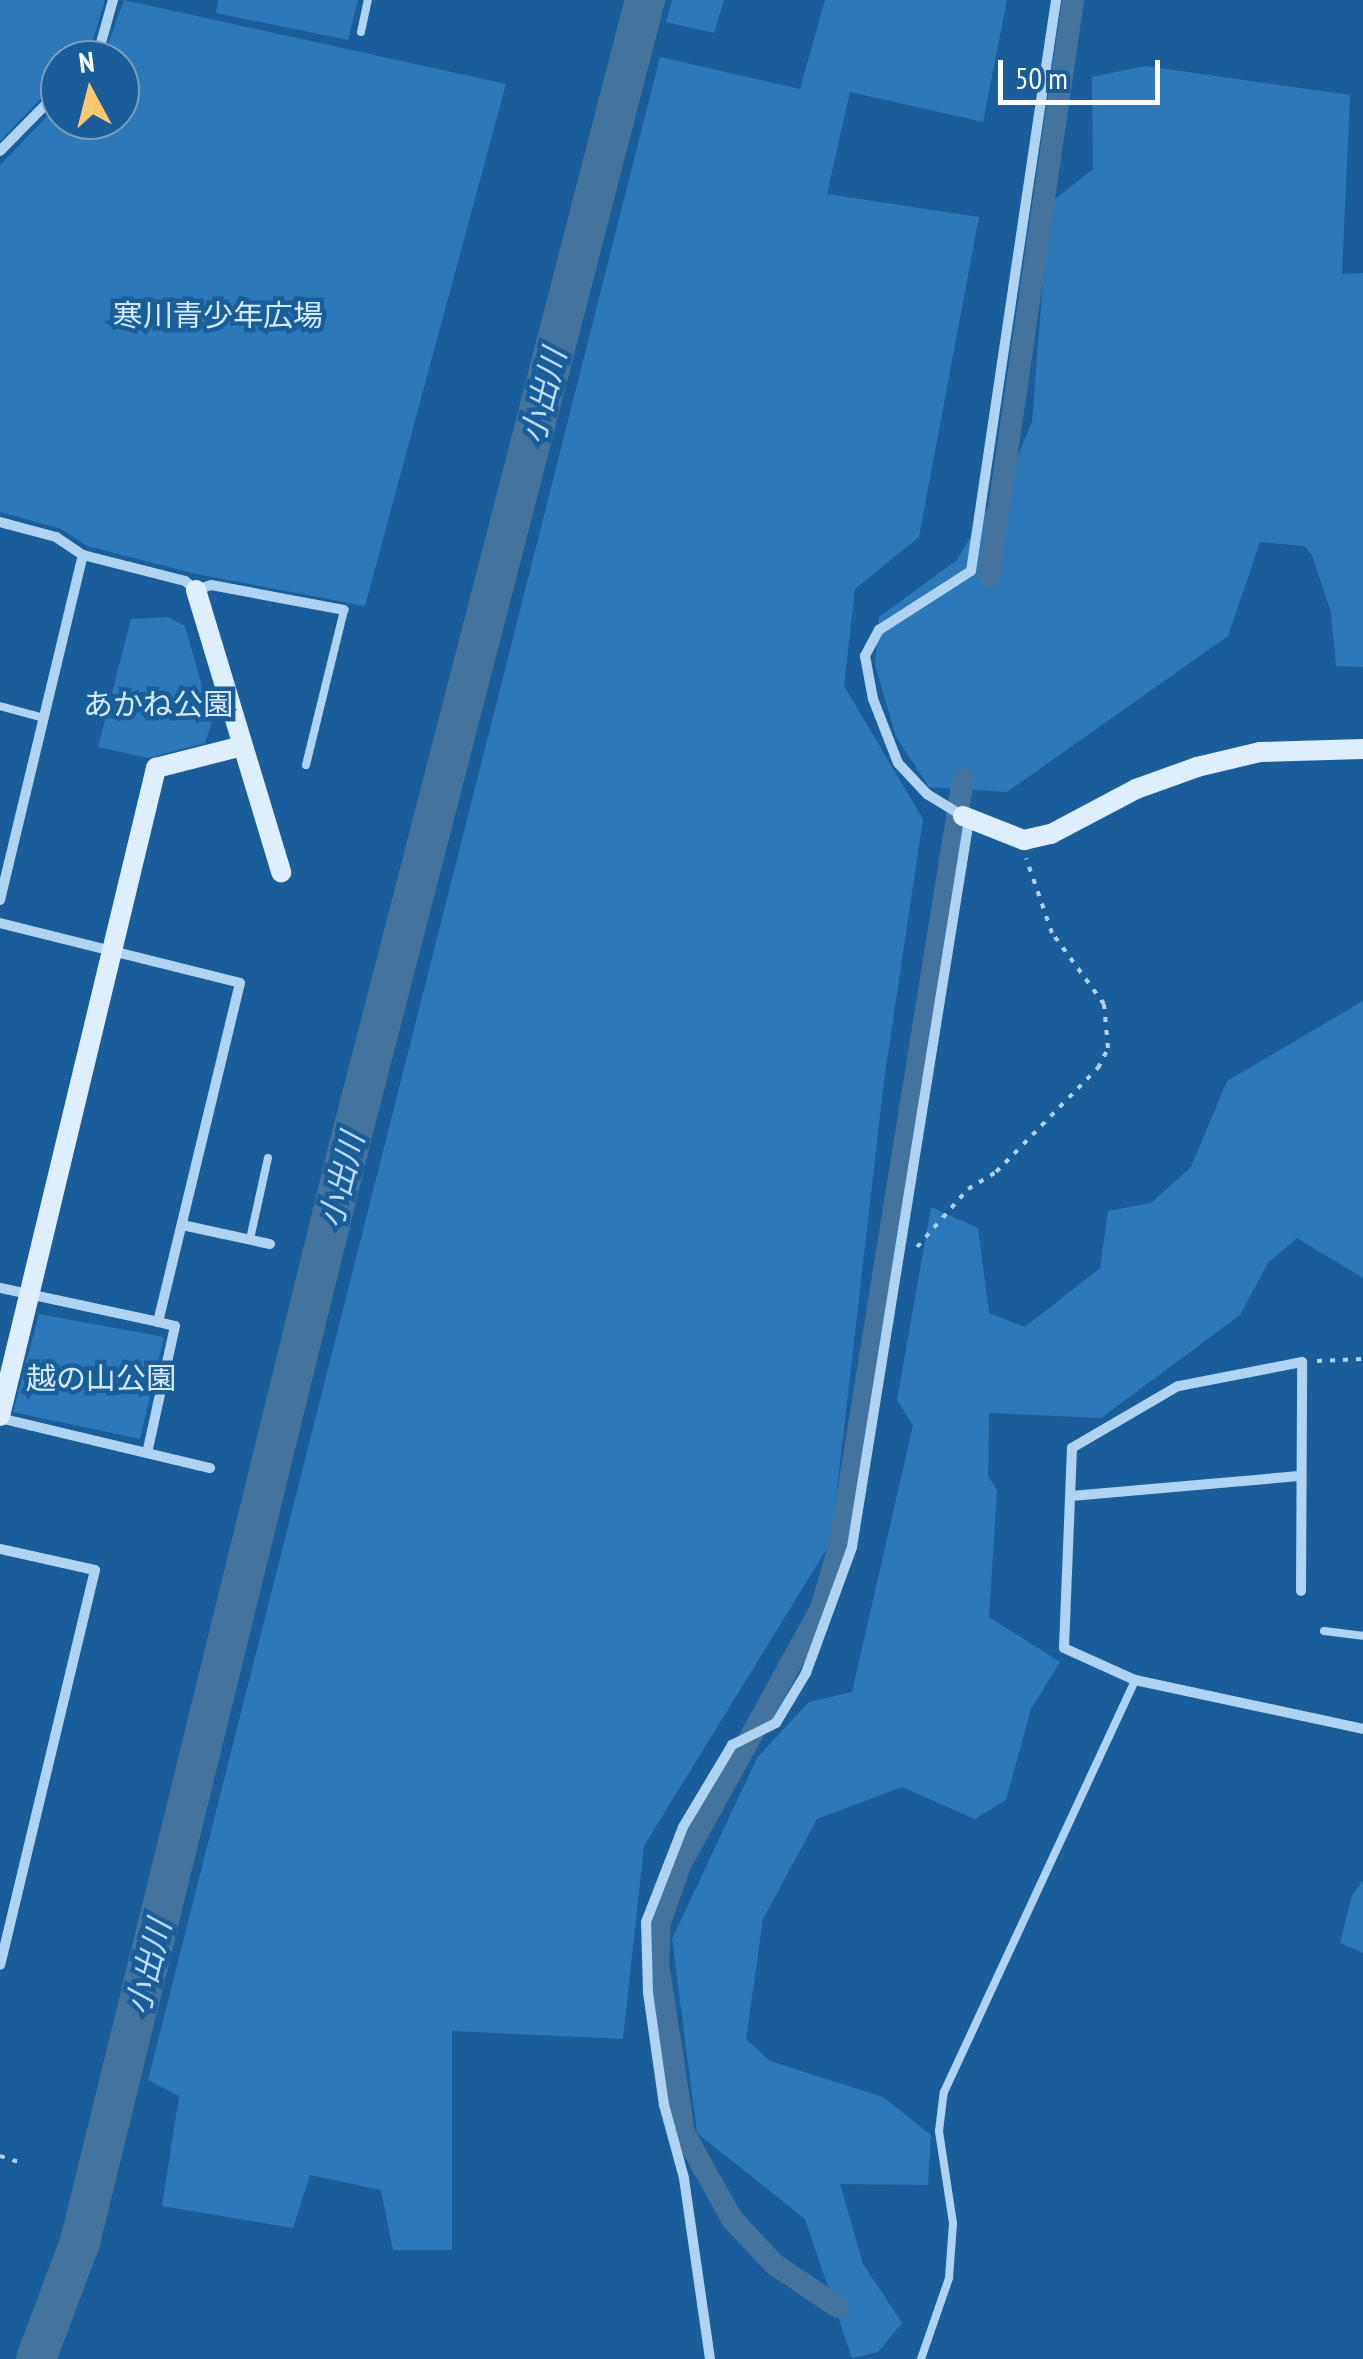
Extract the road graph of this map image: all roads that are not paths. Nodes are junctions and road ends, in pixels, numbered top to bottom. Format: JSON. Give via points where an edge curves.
{"nodes":[{"id":1,"x":113,"y":0,"type":"edge"},
{"id":2,"x":368,"y":0,"type":"edge"},
{"id":3,"x":1056,"y":0,"type":"edge"},
{"id":4,"x":361,"y":32,"type":"dead end"},
{"id":5,"x":102,"y":40,"type":"edge"},
{"id":6,"x":40,"y":110,"type":"edge"},
{"id":7,"x":0,"y":151,"type":"edge"},
{"id":8,"x":0,"y":522,"type":"edge"},
{"id":9,"x":82,"y":555,"type":"junction"},
{"id":10,"x":196,"y":590,"type":"junction"},
{"id":11,"x":344,"y":610,"type":"joint"},
{"id":12,"x":0,"y":706,"type":"edge"},
{"id":13,"x":44,"y":718,"type":"junction"},
{"id":14,"x":242,"y":746,"type":"junction"},
{"id":15,"x":1363,"y":749,"type":"edge"},
{"id":16,"x":306,"y":765,"type":"dead end"},
{"id":17,"x":961,"y":815,"type":"junction"},
{"id":18,"x":282,"y":872,"type":"dead end"},
{"id":19,"x":0,"y":900,"type":"edge"},
{"id":20,"x":0,"y":923,"type":"edge"},
{"id":21,"x":112,"y":950,"type":"junction"},
{"id":22,"x":268,"y":1158,"type":"dead end"},
{"id":23,"x":182,"y":1225,"type":"junction"},
{"id":24,"x":250,"y":1240,"type":"junction"},
{"id":25,"x":270,"y":1244,"type":"dead end"},
{"id":26,"x":0,"y":1288,"type":"edge"},
{"id":27,"x":30,"y":1294,"type":"junction"},
{"id":28,"x":158,"y":1322,"type":"junction"},
{"id":29,"x":0,"y":1417,"type":"edge"},
{"id":30,"x":147,"y":1453,"type":"junction"},
{"id":31,"x":210,"y":1468,"type":"dead end"},
{"id":32,"x":1299,"y":1476,"type":"junction"},
{"id":33,"x":1071,"y":1496,"type":"junction"},
{"id":34,"x":0,"y":1549,"type":"edge"},
{"id":35,"x":1301,"y":1591,"type":"dead end"},
{"id":36,"x":1324,"y":1631,"type":"dead end"},
{"id":37,"x":1363,"y":1636,"type":"edge"},
{"id":38,"x":1135,"y":1680,"type":"junction"},
{"id":39,"x":1363,"y":1728,"type":"edge"},
{"id":40,"x":6,"y":1916,"type":"edge"},
{"id":41,"x":0,"y":1965,"type":"edge"},
{"id":42,"x":710,"y":2359,"type":"edge"},
{"id":43,"x":921,"y":2359,"type":"edge"}],
"edges":[{"from":1,"to":5,"type":"street"},
{"from":2,"to":4,"type":"lane"},
{"from":3,"to":17,"type":"street","via":[[971,571],[879,630],[865,656],[873,699],[898,763]]},
{"from":6,"to":7,"type":"street"},
{"from":8,"to":9,"type":"street","via":[[56,538]]},
{"from":9,"to":10,"type":"street","via":[[186,581]]},
{"from":9,"to":13,"type":"street"},
{"from":10,"to":11,"type":"street","via":[[211,585]]},
{"from":10,"to":14,"type":"street"},
{"from":11,"to":16,"type":"lane"},
{"from":12,"to":13,"type":"lane"},
{"from":13,"to":19,"type":"street"},
{"from":14,"to":18,"type":"street"},
{"from":14,"to":21,"type":"street","via":[[156,768]]},
{"from":15,"to":17,"type":"street","via":[[1260,752],[1196,767],[1136,788],[1051,834],[1024,840]]},
{"from":17,"to":42,"type":"street","via":[[852,1547],[806,1673],[766,1730],[732,1745],[683,1828],[646,1922],[664,2104],[684,2178]]},
{"from":20,"to":21,"type":"street"},
{"from":21,"to":23,"type":"street","via":[[240,984]]},
{"from":21,"to":27,"type":"street"},
{"from":22,"to":24,"type":"lane"},
{"from":23,"to":24,"type":"street"},
{"from":23,"to":28,"type":"street"},
{"from":24,"to":25,"type":"street"},
{"from":26,"to":27,"type":"street"},
{"from":27,"to":28,"type":"street"},
{"from":27,"to":29,"type":"street"},
{"from":28,"to":30,"type":"street","via":[[175,1326]]},
{"from":29,"to":30,"type":"street"},
{"from":30,"to":31,"type":"street"},
{"from":32,"to":33,"type":"street"},
{"from":32,"to":33,"type":"street","via":[[1302,1362],[1178,1386],[1072,1448]]},
{"from":32,"to":35,"type":"street"},
{"from":33,"to":38,"type":"street","via":[[1064,1648]]},
{"from":34,"to":40,"type":"street","via":[[94,1570]]},
{"from":36,"to":37,"type":"lane"},
{"from":38,"to":39,"type":"street"},
{"from":38,"to":43,"type":"lane","via":[[944,2092],[939,2131],[954,2223],[948,2278]]},
{"from":40,"to":41,"type":"street"}]}
